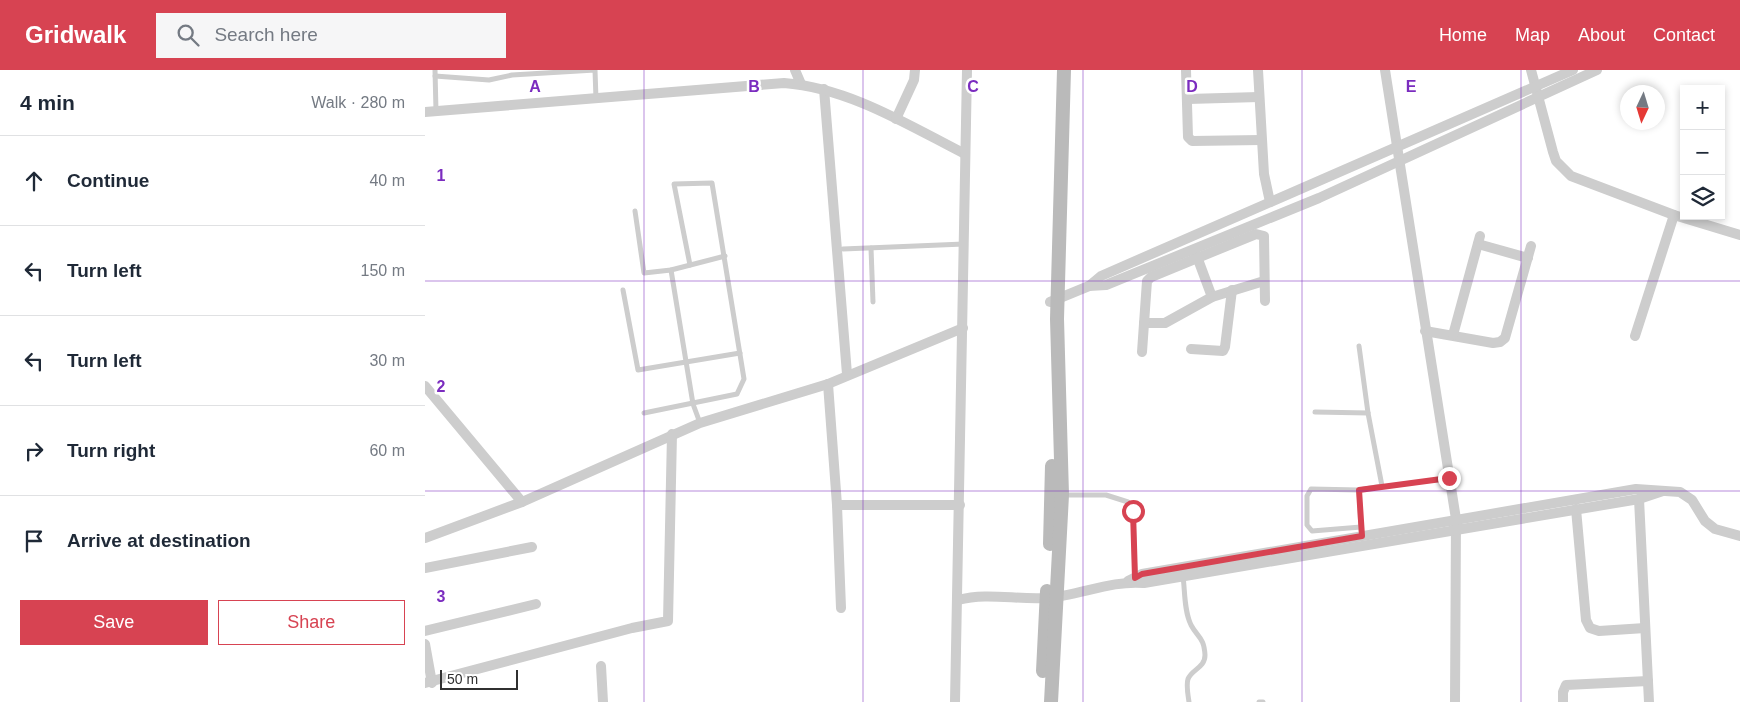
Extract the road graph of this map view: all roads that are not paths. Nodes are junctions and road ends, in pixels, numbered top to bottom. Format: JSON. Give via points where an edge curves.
{"nodes":[{"id":1,"x":435,"y":70,"type":"edge"},
{"id":2,"x":795,"y":70,"type":"edge"},
{"id":3,"x":914,"y":70,"type":"edge"},
{"id":4,"x":967,"y":70,"type":"edge"},
{"id":5,"x":1055,"y":70,"type":"edge"},
{"id":6,"x":1065,"y":70,"type":"edge"},
{"id":7,"x":1186,"y":70,"type":"edge"},
{"id":8,"x":1258,"y":70,"type":"edge"},
{"id":9,"x":1385,"y":70,"type":"edge"},
{"id":10,"x":1531,"y":70,"type":"edge"},
{"id":11,"x":1573,"y":70,"type":"edge"},
{"id":12,"x":1597,"y":70,"type":"edge"},
{"id":13,"x":435,"y":76,"type":"junction"},
{"id":14,"x":801,"y":84,"type":"junction"},
{"id":15,"x":824,"y":90,"type":"junction"},
{"id":16,"x":1537,"y":91,"type":"junction"},
{"id":17,"x":1259,"y":97,"type":"junction"},
{"id":18,"x":596,"y":99,"type":"junction"},
{"id":19,"x":1188,"y":99,"type":"junction"},
{"id":20,"x":436,"y":111,"type":"junction"},
{"id":21,"x":425,"y":112,"type":"edge"},
{"id":22,"x":896,"y":119,"type":"junction"},
{"id":23,"x":1261,"y":140,"type":"junction"},
{"id":24,"x":1397,"y":146,"type":"junction"},
{"id":25,"x":965,"y":154,"type":"junction"},
{"id":26,"x":1399,"y":160,"type":"junction"},
{"id":27,"x":1270,"y":202,"type":"junction"},
{"id":28,"x":635,"y":211,"type":"dead end"},
{"id":29,"x":1674,"y":215,"type":"junction"},
{"id":30,"x":1740,"y":234,"type":"edge"},
{"id":31,"x":1190,"y":238,"type":"junction"},
{"id":32,"x":964,"y":244,"type":"junction"},
{"id":33,"x":1531,"y":246,"type":"dead end"},
{"id":34,"x":871,"y":248,"type":"junction"},
{"id":35,"x":843,"y":249,"type":"dead end"},
{"id":36,"x":1196,"y":254,"type":"junction"},
{"id":37,"x":725,"y":256,"type":"junction"},
{"id":38,"x":1528,"y":258,"type":"junction"},
{"id":39,"x":690,"y":265,"type":"junction"},
{"id":40,"x":671,"y":270,"type":"junction"},
{"id":41,"x":1264,"y":281,"type":"junction"},
{"id":42,"x":1089,"y":286,"type":"junction"},
{"id":43,"x":623,"y":290,"type":"dead end"},
{"id":44,"x":1232,"y":290,"type":"junction"},
{"id":45,"x":1212,"y":297,"type":"junction"},
{"id":46,"x":1054,"y":301,"type":"junction"},
{"id":47,"x":1265,"y":301,"type":"dead end"},
{"id":48,"x":873,"y":302,"type":"dead end"},
{"id":49,"x":1144,"y":323,"type":"junction"},
{"id":50,"x":963,"y":328,"type":"junction"},
{"id":51,"x":1425,"y":331,"type":"junction"},
{"id":52,"x":1453,"y":336,"type":"junction"},
{"id":53,"x":1635,"y":336,"type":"dead end"},
{"id":54,"x":1359,"y":346,"type":"dead end"},
{"id":55,"x":1191,"y":349,"type":"dead end"},
{"id":56,"x":1142,"y":352,"type":"dead end"},
{"id":57,"x":740,"y":353,"type":"junction"},
{"id":58,"x":687,"y":363,"type":"junction"},
{"id":59,"x":847,"y":374,"type":"junction"},
{"id":60,"x":828,"y":384,"type":"junction"},
{"id":61,"x":425,"y":386,"type":"edge"},
{"id":62,"x":693,"y":404,"type":"junction"},
{"id":63,"x":1315,"y":412,"type":"dead end"},
{"id":64,"x":644,"y":413,"type":"dead end"},
{"id":65,"x":1368,"y":413,"type":"junction"},
{"id":66,"x":700,"y":423,"type":"junction"},
{"id":67,"x":672,"y":434,"type":"junction"},
{"id":68,"x":1359,"y":490,"type":"junction"},
{"id":69,"x":1663,"y":491,"type":"junction"},
{"id":70,"x":1062,"y":495,"type":"junction"},
{"id":71,"x":1639,"y":498,"type":"junction"},
{"id":72,"x":522,"y":502,"type":"junction"},
{"id":73,"x":837,"y":505,"type":"junction"},
{"id":74,"x":960,"y":505,"type":"junction"},
{"id":75,"x":1576,"y":509,"type":"junction"},
{"id":76,"x":1456,"y":524,"type":"junction"},
{"id":77,"x":1361,"y":532,"type":"junction"},
{"id":78,"x":1740,"y":536,"type":"edge"},
{"id":79,"x":425,"y":538,"type":"edge"},
{"id":80,"x":532,"y":547,"type":"dead end"},
{"id":81,"x":425,"y":568,"type":"edge"},
{"id":82,"x":1183,"y":576,"type":"junction"},
{"id":83,"x":1131,"y":580,"type":"junction"},
{"id":84,"x":1051,"y":597,"type":"junction"},
{"id":85,"x":958,"y":600,"type":"junction"},
{"id":86,"x":1644,"y":603,"type":"junction"},
{"id":87,"x":536,"y":604,"type":"dead end"},
{"id":88,"x":841,"y":608,"type":"dead end"},
{"id":89,"x":1645,"y":628,"type":"junction"},
{"id":90,"x":425,"y":631,"type":"edge"},
{"id":91,"x":425,"y":644,"type":"edge"},
{"id":92,"x":601,"y":666,"type":"dead end"},
{"id":93,"x":1648,"y":681,"type":"junction"},
{"id":94,"x":429,"y":683,"type":"edge"},
{"id":95,"x":603,"y":702,"type":"edge"},
{"id":96,"x":955,"y":702,"type":"edge"},
{"id":97,"x":1042,"y":702,"type":"edge"},
{"id":98,"x":1051,"y":702,"type":"edge"},
{"id":99,"x":1189,"y":702,"type":"edge"},
{"id":100,"x":1259,"y":702,"type":"edge"},
{"id":101,"x":1263,"y":702,"type":"edge"},
{"id":102,"x":1455,"y":702,"type":"edge"},
{"id":103,"x":1563,"y":702,"type":"edge"},
{"id":104,"x":1649,"y":702,"type":"edge"},
{"id":105,"x":1655,"y":702,"type":"edge"}],
"edges":[{"from":1,"to":13,"type":"lane"},
{"from":2,"to":14,"type":"street"},
{"from":3,"to":22,"type":"street","via":[[914,80]]},
{"from":4,"to":25,"type":"street"},
{"from":5,"to":46,"type":"street"},
{"from":6,"to":46,"type":"street"},
{"from":7,"to":19,"type":"street"},
{"from":8,"to":17,"type":"street"},
{"from":9,"to":24,"type":"street"},
{"from":10,"to":16,"type":"street"},
{"from":11,"to":16,"type":"street"},
{"from":12,"to":16,"type":"street"},
{"from":13,"to":18,"type":"lane","via":[[489,80],[512,75],[595,70]]},
{"from":13,"to":20,"type":"lane"},
{"from":14,"to":15,"type":"street"},
{"from":14,"to":18,"type":"street"},
{"from":15,"to":22,"type":"street"},
{"from":15,"to":59,"type":"street"},
{"from":16,"to":24,"type":"street"},
{"from":16,"to":26,"type":"street"},
{"from":16,"to":29,"type":"street","via":[[1556,160],[1571,176]]},
{"from":17,"to":19,"type":"street"},
{"from":17,"to":23,"type":"street"},
{"from":18,"to":20,"type":"street"},
{"from":19,"to":23,"type":"street","via":[[1188,136],[1192,141]]},
{"from":20,"to":21,"type":"street"},
{"from":22,"to":25,"type":"street"},
{"from":23,"to":27,"type":"street"},
{"from":24,"to":26,"type":"street"},
{"from":24,"to":27,"type":"street"},
{"from":25,"to":32,"type":"street"},
{"from":26,"to":36,"type":"street"},
{"from":26,"to":51,"type":"street"},
{"from":27,"to":31,"type":"street"},
{"from":28,"to":40,"type":"lane","via":[[644,273]]},
{"from":29,"to":30,"type":"street"},
{"from":29,"to":53,"type":"street"},
{"from":31,"to":36,"type":"street"},
{"from":31,"to":42,"type":"street","via":[[1101,276]]},
{"from":32,"to":34,"type":"lane"},
{"from":32,"to":50,"type":"street"},
{"from":33,"to":38,"type":"street"},
{"from":34,"to":35,"type":"lane"},
{"from":34,"to":48,"type":"lane"},
{"from":36,"to":41,"type":"street","via":[[1261,234],[1264,236]]},
{"from":36,"to":42,"type":"street","via":[[1106,285]]},
{"from":36,"to":45,"type":"street"},
{"from":36,"to":49,"type":"street","via":[[1147,282]]},
{"from":37,"to":39,"type":"lane"},
{"from":37,"to":39,"type":"lane","via":[[712,183],[674,184]]},
{"from":37,"to":57,"type":"lane"},
{"from":38,"to":52,"type":"street","via":[[1505,338],[1493,343]]},
{"from":38,"to":52,"type":"street","via":[[1479,240]]},
{"from":39,"to":40,"type":"lane"},
{"from":40,"to":58,"type":"lane"},
{"from":41,"to":44,"type":"street"},
{"from":41,"to":47,"type":"street"},
{"from":42,"to":46,"type":"street"},
{"from":43,"to":58,"type":"lane","via":[[638,370]]},
{"from":44,"to":45,"type":"street"},
{"from":44,"to":55,"type":"street","via":[[1223,351]]},
{"from":45,"to":49,"type":"street","via":[[1165,323]]},
{"from":46,"to":70,"type":"street"},
{"from":46,"to":84,"type":"street"},
{"from":49,"to":56,"type":"street"},
{"from":50,"to":59,"type":"street"},
{"from":50,"to":74,"type":"street"},
{"from":51,"to":52,"type":"street"},
{"from":51,"to":76,"type":"street"},
{"from":54,"to":65,"type":"lane"},
{"from":57,"to":58,"type":"lane"},
{"from":57,"to":62,"type":"lane","via":[[744,379],[737,394]]},
{"from":58,"to":62,"type":"lane"},
{"from":59,"to":60,"type":"street"},
{"from":60,"to":66,"type":"street"},
{"from":60,"to":73,"type":"street"},
{"from":61,"to":72,"type":"street"},
{"from":62,"to":64,"type":"lane"},
{"from":62,"to":66,"type":"lane"},
{"from":63,"to":65,"type":"lane"},
{"from":65,"to":68,"type":"lane","via":[[1382,486]]},
{"from":66,"to":67,"type":"street"},
{"from":67,"to":72,"type":"street"},
{"from":67,"to":94,"type":"street","via":[[668,621]]},
{"from":68,"to":77,"type":"lane"},
{"from":68,"to":77,"type":"lane","via":[[1311,489],[1307,496],[1307,525],[1312,531]]},
{"from":69,"to":71,"type":"street"},
{"from":69,"to":76,"type":"street","via":[[1637,489]]},
{"from":69,"to":78,"type":"street","via":[[1680,492],[1692,500],[1705,521],[1715,529]]},
{"from":70,"to":83,"type":"lane","via":[[1106,496],[1128,502],[1133,511]]},
{"from":70,"to":84,"type":"street"},
{"from":71,"to":75,"type":"street"},
{"from":71,"to":86,"type":"street"},
{"from":72,"to":79,"type":"street"},
{"from":73,"to":74,"type":"street"},
{"from":73,"to":88,"type":"street"},
{"from":74,"to":85,"type":"street"},
{"from":75,"to":76,"type":"street"},
{"from":75,"to":89,"type":"street","via":[[1586,620],[1590,628],[1599,631]]},
{"from":76,"to":77,"type":"street"},
{"from":76,"to":82,"type":"street"},
{"from":76,"to":102,"type":"street"},
{"from":77,"to":83,"type":"street","via":[[1142,574]]},
{"from":80,"to":81,"type":"street"},
{"from":82,"to":83,"type":"street","via":[[1144,583]]},
{"from":82,"to":99,"type":"lane","via":[[1191,626],[1204,642],[1205,658],[1188,680]]},
{"from":83,"to":84,"type":"street"},
{"from":84,"to":85,"type":"street","via":[[983,595]]},
{"from":84,"to":97,"type":"street"},
{"from":84,"to":98,"type":"street"},
{"from":85,"to":96,"type":"street"},
{"from":86,"to":89,"type":"street"},
{"from":86,"to":105,"type":"street"},
{"from":87,"to":90,"type":"street"},
{"from":89,"to":93,"type":"street"},
{"from":91,"to":94,"type":"street"},
{"from":92,"to":95,"type":"street"},
{"from":93,"to":103,"type":"street","via":[[1566,685]]},
{"from":93,"to":104,"type":"street"},
{"from":100,"to":101,"type":"lane"}]}
